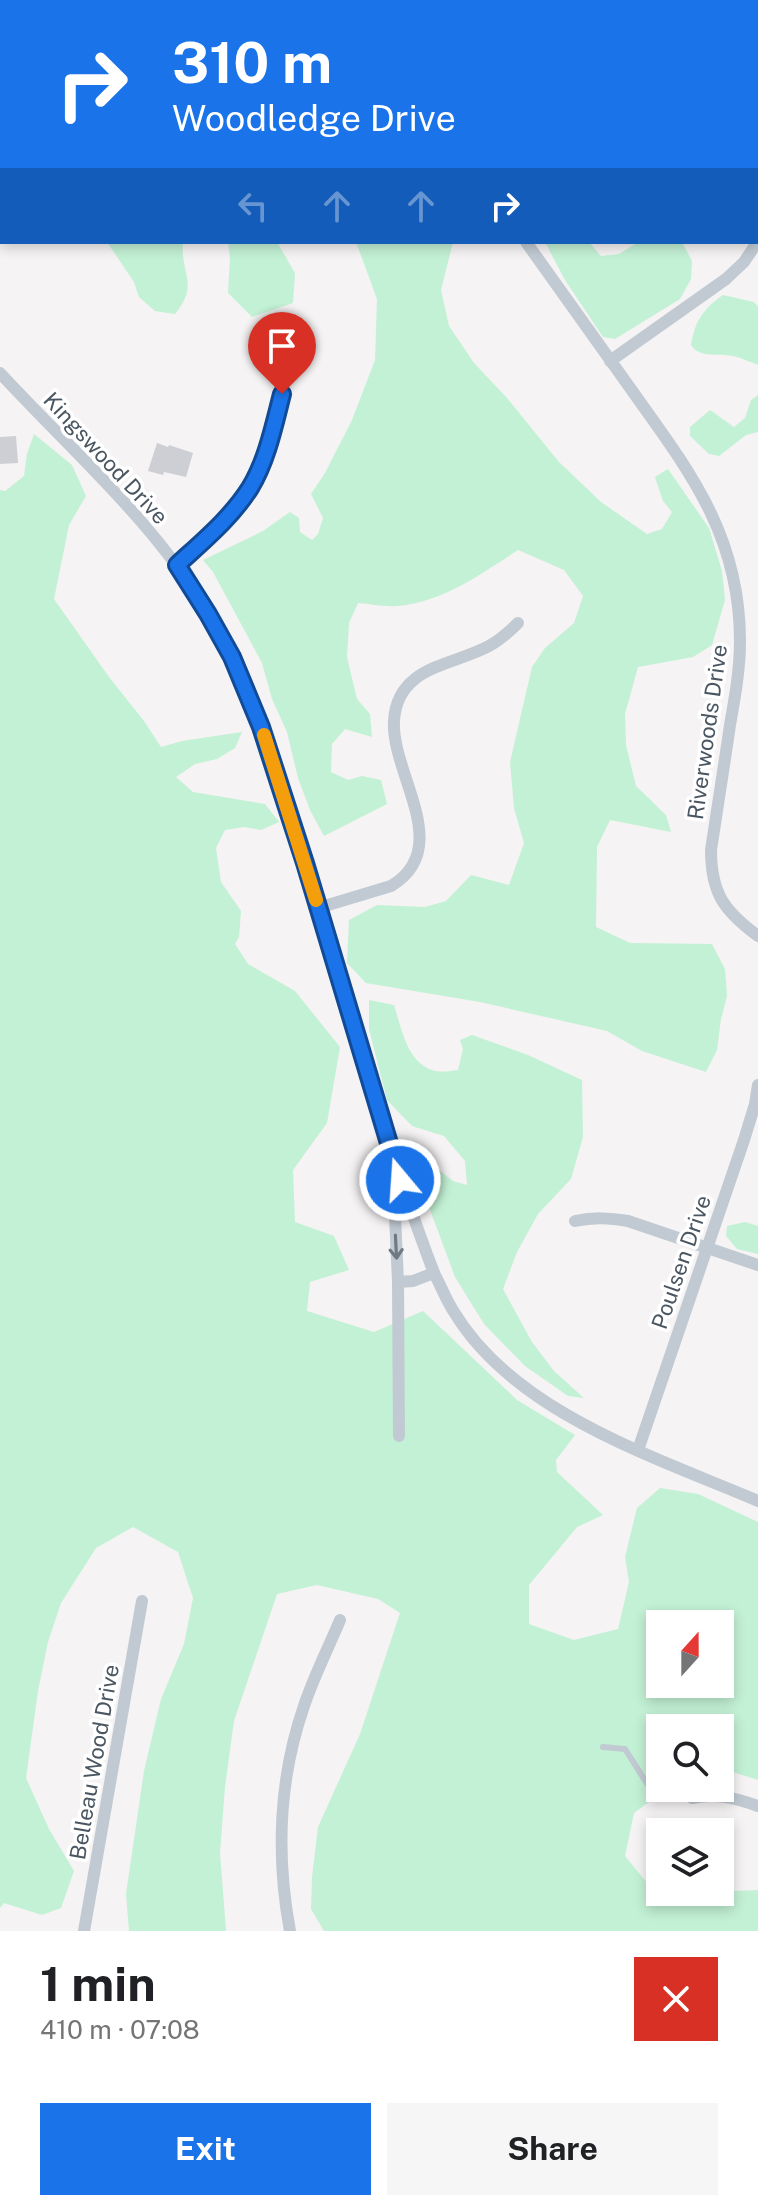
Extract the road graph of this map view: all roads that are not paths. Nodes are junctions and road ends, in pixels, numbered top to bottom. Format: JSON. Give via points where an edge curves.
{"nodes":[{"id":1,"x":527,"y":244,"type":"edge"},
{"id":2,"x":754,"y":256,"type":"edge"},
{"id":3,"x":284,"y":341,"type":"dead end"},
{"id":4,"x":610,"y":361,"type":"junction"},
{"id":5,"x":0,"y":373,"type":"edge"},
{"id":6,"x":177,"y":565,"type":"junction"},
{"id":7,"x":518,"y":623,"type":"dead end"},
{"id":8,"x":318,"y":908,"type":"junction"},
{"id":9,"x":758,"y":936,"type":"edge"},
{"id":10,"x":758,"y":1085,"type":"edge"},
{"id":11,"x":392,"y":1156,"type":"junction"},
{"id":12,"x":575,"y":1221,"type":"dead end"},
{"id":13,"x":708,"y":1248,"type":"junction"},
{"id":14,"x":758,"y":1265,"type":"edge"},
{"id":15,"x":434,"y":1273,"type":"junction"},
{"id":16,"x":398,"y":1282,"type":"junction"},
{"id":17,"x":399,"y":1436,"type":"dead end"},
{"id":18,"x":638,"y":1450,"type":"junction"},
{"id":19,"x":758,"y":1501,"type":"edge"},
{"id":20,"x":142,"y":1601,"type":"dead end"},
{"id":21,"x":340,"y":1620,"type":"dead end"},
{"id":22,"x":603,"y":1747,"type":"dead end"},
{"id":23,"x":646,"y":1782,"type":"edge"},
{"id":24,"x":734,"y":1798,"type":"edge"},
{"id":25,"x":758,"y":1806,"type":"edge"},
{"id":26,"x":84,"y":1931,"type":"edge"},
{"id":27,"x":290,"y":1931,"type":"edge"}],
"edges":[{"from":1,"to":4,"type":"street","name":"Riverwoods Drive"},
{"from":2,"to":4,"type":"street"},
{"from":3,"to":6,"type":"street","via":[[282,394],[250,487],[230,515]]},
{"from":4,"to":9,"type":"street","name":"Riverwoods Drive","via":[[698,487],[726,549],[740,641],[711,869],[728,910]]},
{"from":5,"to":6,"type":"street","name":"Kingswood Drive"},
{"from":6,"to":8,"type":"street","name":"Kingswood Drive","via":[[248,692]]},
{"from":7,"to":8,"type":"street","via":[[491,645],[435,667],[405,690],[394,722],[419,819],[417,855],[391,886]]},
{"from":8,"to":11,"type":"street","name":"Kingswood Drive"},
{"from":10,"to":13,"type":"street","name":"Poulsen Drive"},
{"from":11,"to":15,"type":"street","name":"Kingswood Drive"},
{"from":11,"to":16,"type":"street","name":"Kingswood Drive","one_way":true},
{"from":12,"to":13,"type":"street","via":[[628,1221]]},
{"from":13,"to":14,"type":"street"},
{"from":13,"to":18,"type":"street","name":"Poulsen Drive"},
{"from":15,"to":16,"type":"street"},
{"from":15,"to":18,"type":"street","name":"Kingswood Drive","via":[[454,1313],[506,1373],[574,1420]]},
{"from":16,"to":17,"type":"street","name":"Kingswood Drive"},
{"from":18,"to":19,"type":"street","name":"Kingswood Drive"},
{"from":20,"to":26,"type":"street","name":"Belleau Wood Drive"},
{"from":21,"to":27,"type":"street","via":[[291,1750],[281,1852]]},
{"from":22,"to":23,"type":"lane","via":[[625,1749]]},
{"from":24,"to":25,"type":"street"}]}
